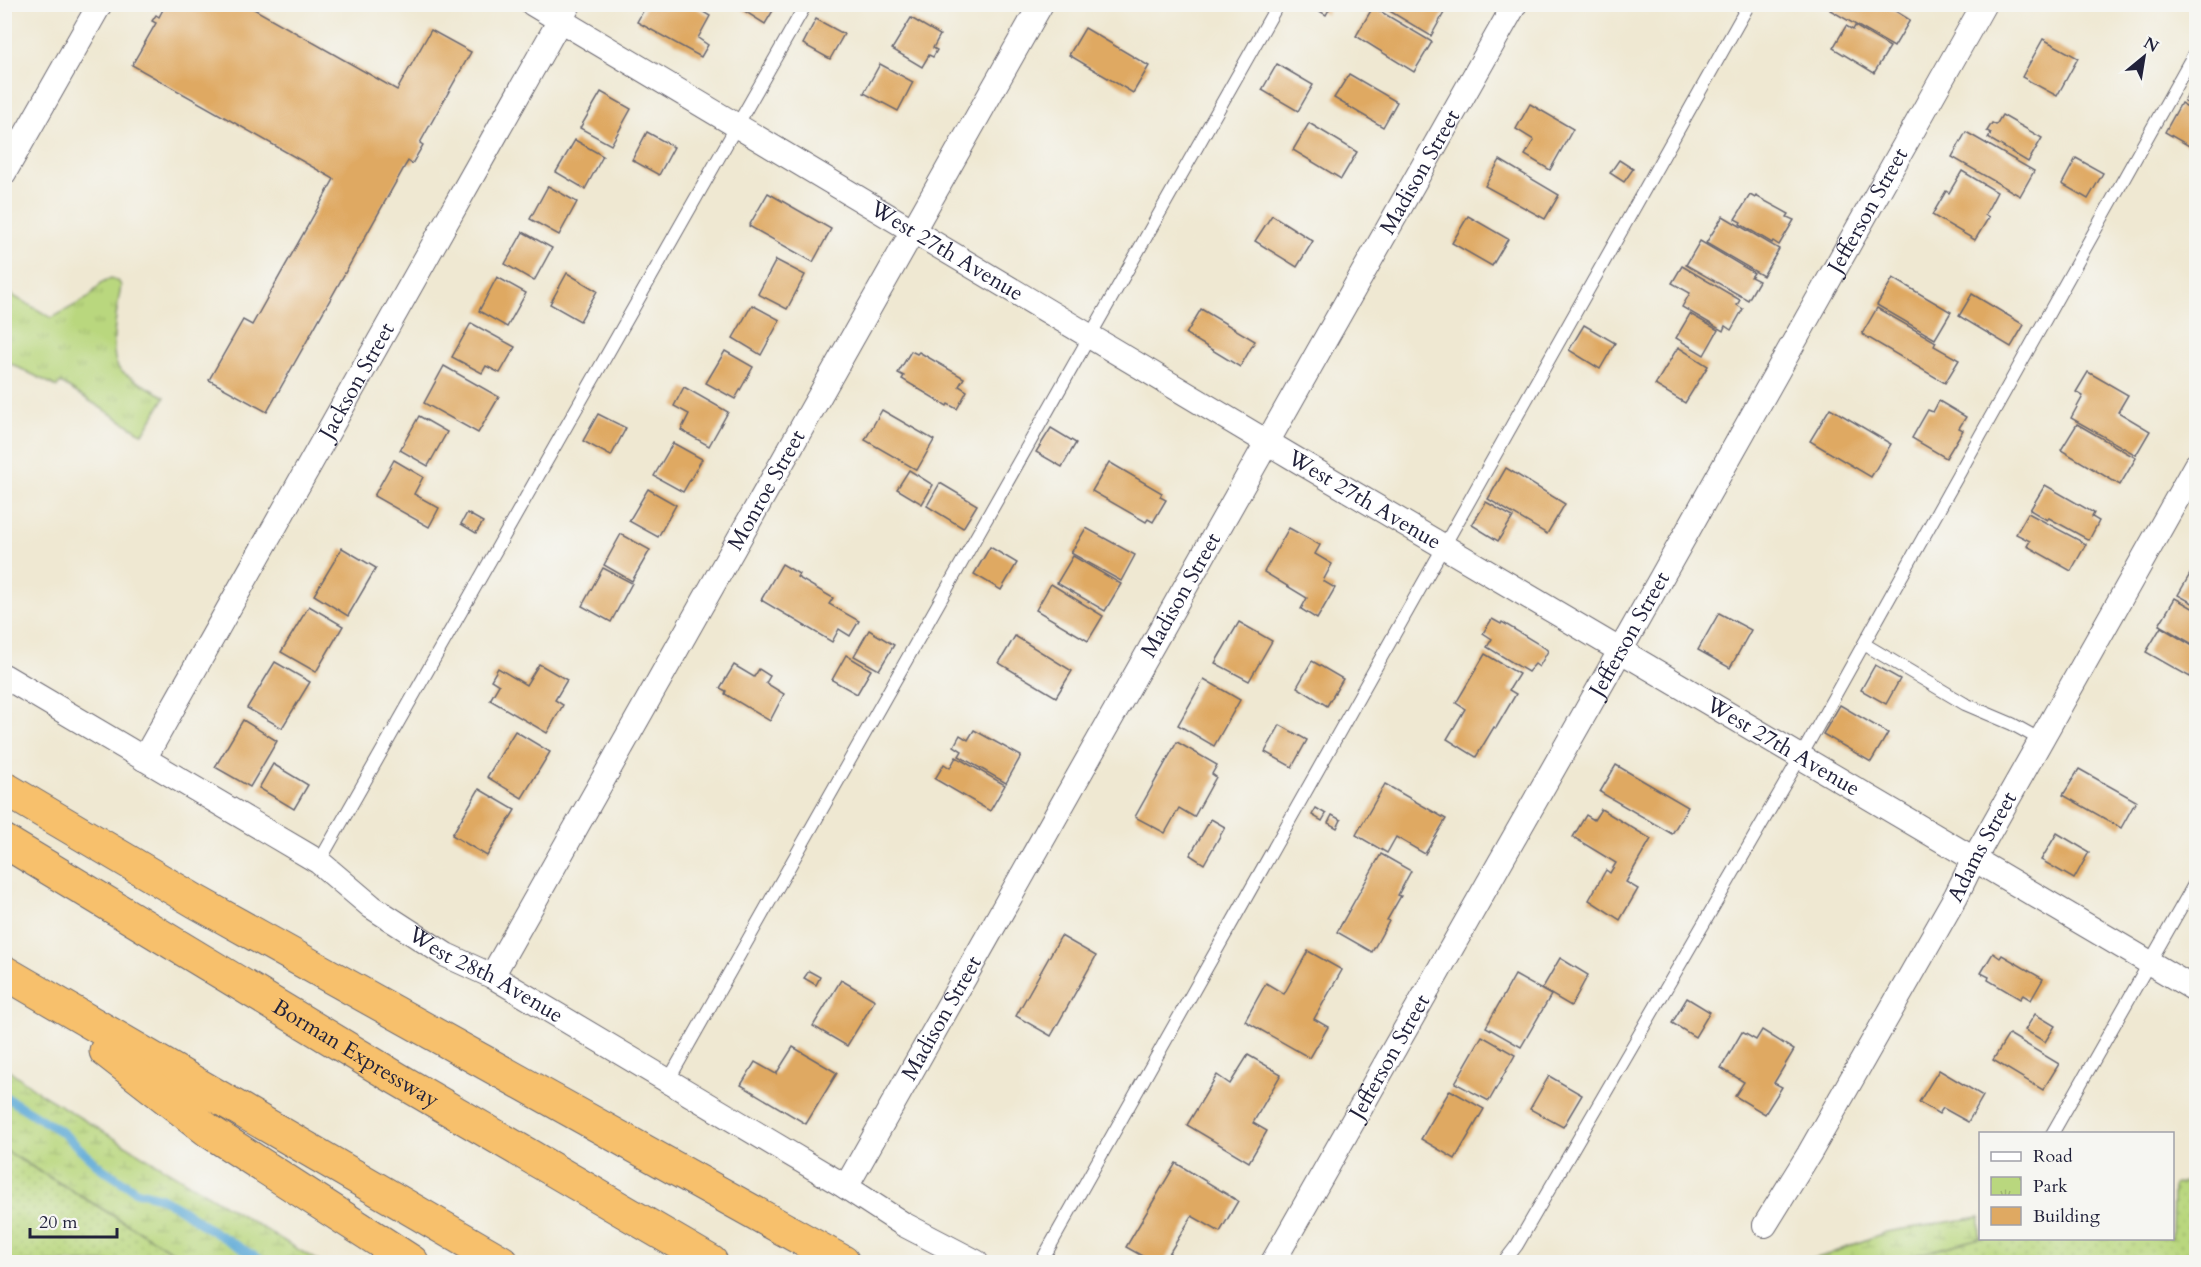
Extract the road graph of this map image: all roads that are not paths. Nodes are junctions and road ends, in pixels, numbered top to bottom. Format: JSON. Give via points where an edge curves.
{"nodes":[{"id":1,"x":100,"y":4,"type":"edge"},
{"id":2,"x":533,"y":4,"type":"edge"},
{"id":3,"x":806,"y":4,"type":"edge"},
{"id":4,"x":1041,"y":4,"type":"edge"},
{"id":5,"x":1278,"y":4,"type":"edge"},
{"id":6,"x":1515,"y":4,"type":"edge"},
{"id":7,"x":1749,"y":4,"type":"edge"},
{"id":8,"x":1984,"y":4,"type":"edge"},
{"id":9,"x":565,"y":13,"type":"edge"},
{"id":10,"x":2196,"y":50,"type":"edge"},
{"id":11,"x":738,"y":126,"type":"junction"},
{"id":12,"x":4,"y":173,"type":"edge"},
{"id":13,"x":913,"y":230,"type":"junction"},
{"id":14,"x":1091,"y":337,"type":"junction"},
{"id":15,"x":1267,"y":442,"type":"junction"},
{"id":16,"x":2196,"y":465,"type":"edge"},
{"id":17,"x":1444,"y":547,"type":"junction"},
{"id":18,"x":1864,"y":644,"type":"junction"},
{"id":19,"x":1621,"y":650,"type":"junction"},
{"id":20,"x":4,"y":676,"type":"edge"},
{"id":21,"x":2041,"y":740,"type":"junction"},
{"id":22,"x":1801,"y":756,"type":"junction"},
{"id":23,"x":144,"y":759,"type":"junction"},
{"id":24,"x":4,"y":788,"type":"edge"},
{"id":25,"x":4,"y":841,"type":"edge"},
{"id":26,"x":1974,"y":859,"type":"junction"},
{"id":27,"x":320,"y":862,"type":"junction"},
{"id":28,"x":2196,"y":881,"type":"edge"},
{"id":29,"x":2151,"y":962,"type":"junction"},
{"id":30,"x":4,"y":973,"type":"edge"},
{"id":31,"x":492,"y":976,"type":"junction"},
{"id":32,"x":2196,"y":990,"type":"edge"},
{"id":33,"x":668,"y":1081,"type":"junction"},
{"id":34,"x":2053,"y":1132,"type":"edge"},
{"id":35,"x":846,"y":1187,"type":"junction"},
{"id":36,"x":1765,"y":1225,"type":"dead end"},
{"id":37,"x":412,"y":1263,"type":"edge"},
{"id":38,"x":502,"y":1263,"type":"edge"},
{"id":39,"x":711,"y":1263,"type":"edge"},
{"id":40,"x":843,"y":1263,"type":"edge"},
{"id":41,"x":976,"y":1263,"type":"edge"},
{"id":42,"x":1041,"y":1263,"type":"edge"},
{"id":43,"x":1273,"y":1263,"type":"edge"},
{"id":44,"x":1504,"y":1263,"type":"edge"}],
"edges":[{"from":1,"to":12,"type":"street"},
{"from":2,"to":9,"type":"street","name":"West 27th Avenue"},
{"from":3,"to":11,"type":"lane"},
{"from":4,"to":13,"type":"street","name":"Monroe Street"},
{"from":5,"to":14,"type":"lane"},
{"from":6,"to":15,"type":"street","name":"Madison Street"},
{"from":7,"to":17,"type":"lane"},
{"from":8,"to":19,"type":"street","name":"Jefferson Street"},
{"from":9,"to":11,"type":"street","name":"West 27th Avenue"},
{"from":9,"to":23,"type":"street","name":"Jackson Street"},
{"from":10,"to":18,"type":"lane"},
{"from":11,"to":13,"type":"street","name":"West 27th Avenue"},
{"from":11,"to":27,"type":"lane"},
{"from":13,"to":14,"type":"street","name":"West 27th Avenue"},
{"from":13,"to":31,"type":"street","name":"Monroe Street"},
{"from":14,"to":15,"type":"street","name":"West 27th Avenue"},
{"from":14,"to":33,"type":"lane"},
{"from":15,"to":17,"type":"street","name":"West 27th Avenue"},
{"from":15,"to":35,"type":"street","name":"Madison Street"},
{"from":16,"to":21,"type":"street","name":"Adams Street"},
{"from":17,"to":19,"type":"street","name":"West 27th Avenue"},
{"from":17,"to":42,"type":"lane"},
{"from":18,"to":21,"type":"lane","via":[[1965,705]]},
{"from":18,"to":22,"type":"lane"},
{"from":19,"to":22,"type":"street","name":"West 27th Avenue"},
{"from":19,"to":43,"type":"street","name":"Jefferson Street"},
{"from":20,"to":23,"type":"street","name":"West 28th Avenue"},
{"from":21,"to":26,"type":"street","name":"Adams Street"},
{"from":22,"to":26,"type":"street","name":"West 27th Avenue"},
{"from":22,"to":44,"type":"lane"},
{"from":23,"to":27,"type":"street","name":"West 28th Avenue"},
{"from":24,"to":40,"type":"highway","via":[[195,901]]},
{"from":25,"to":39,"type":"highway","name":"Borman Expressway"},
{"from":26,"to":29,"type":"street","name":"West 27th Avenue"},
{"from":26,"to":36,"type":"street","name":"Adams Street","via":[[1809,1154]]},
{"from":27,"to":31,"type":"street","name":"West 28th Avenue","via":[[372,907],[446,955]]},
{"from":28,"to":29,"type":"lane"},
{"from":29,"to":32,"type":"street","name":"West 27th Avenue"},
{"from":29,"to":34,"type":"lane"},
{"from":30,"to":37,"type":"highway","via":[[209,1131]]},
{"from":30,"to":38,"type":"highway"},
{"from":31,"to":33,"type":"street","name":"West 28th Avenue"},
{"from":33,"to":35,"type":"street","name":"West 28th Avenue"},
{"from":35,"to":41,"type":"street","name":"West 28th Avenue","via":[[903,1224]]}]}
